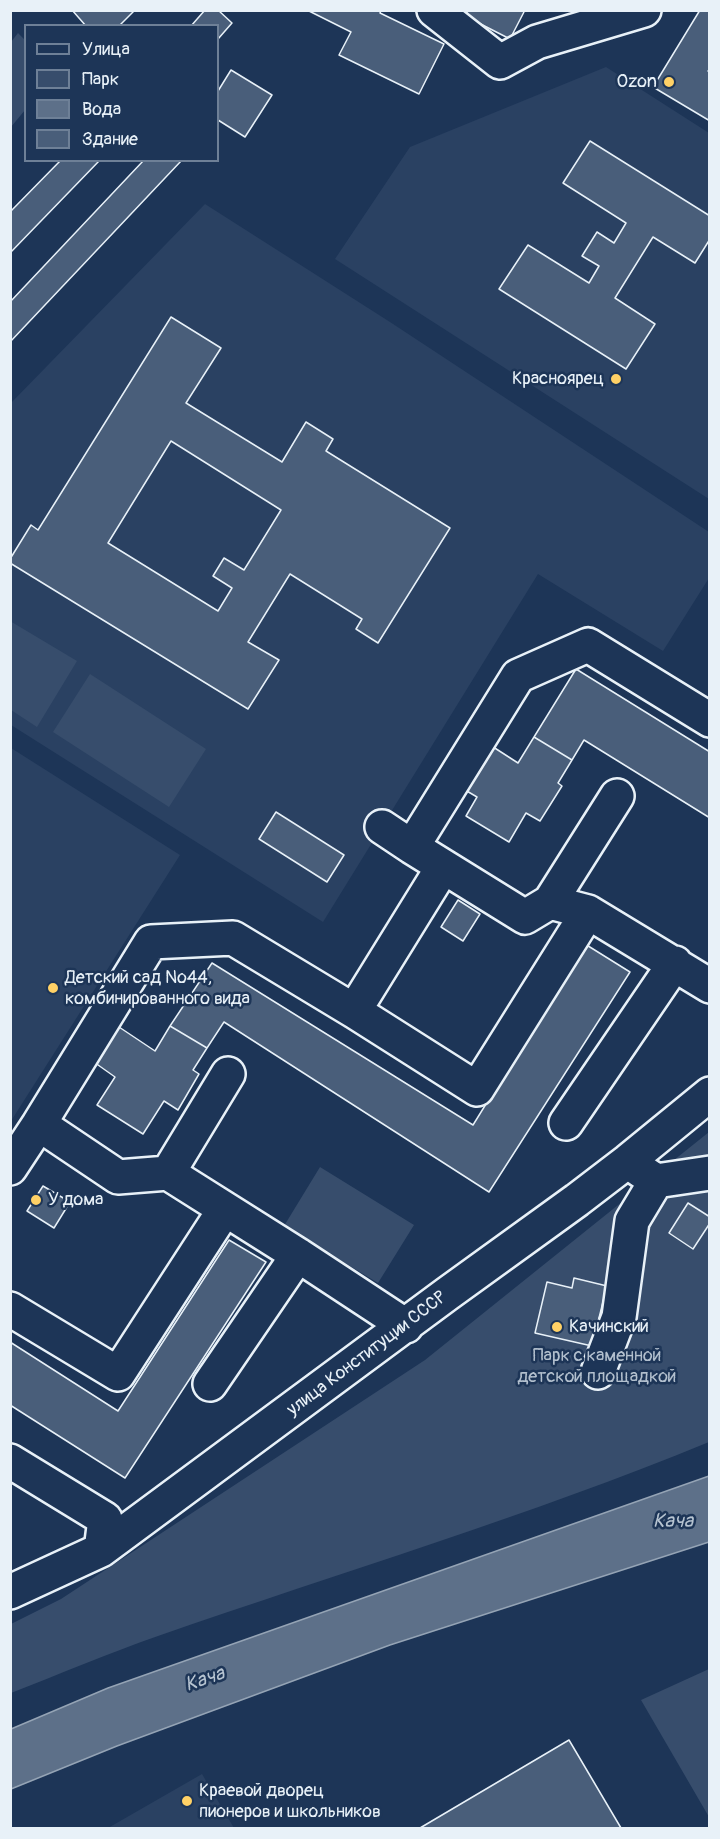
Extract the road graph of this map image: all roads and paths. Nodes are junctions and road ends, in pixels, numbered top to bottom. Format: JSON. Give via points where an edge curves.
{"nodes":[{"id":1,"x":434,"y":10,"type":"edge"},
{"id":2,"x":644,"y":10,"type":"edge"},
{"id":3,"x":709,"y":720,"type":"edge"},
{"id":4,"x":616,"y":796,"type":"dead end"},
{"id":5,"x":382,"y":827,"type":"dead end"},
{"id":6,"x":412,"y":847,"type":"junction"},
{"id":7,"x":443,"y":867,"type":"junction"},
{"id":8,"x":550,"y":902,"type":"junction"},
{"id":9,"x":588,"y":912,"type":"junction"},
{"id":10,"x":675,"y":963,"type":"junction"},
{"id":11,"x":710,"y":986,"type":"edge"},
{"id":12,"x":354,"y":1011,"type":"junction"},
{"id":13,"x":228,"y":1074,"type":"dead end"},
{"id":14,"x":710,"y":1094,"type":"edge"},
{"id":15,"x":567,"y":1123,"type":"dead end"},
{"id":16,"x":39,"y":1124,"type":"junction"},
{"id":17,"x":628,"y":1161,"type":"junction"},
{"id":18,"x":10,"y":1168,"type":"edge"},
{"id":19,"x":168,"y":1173,"type":"junction"},
{"id":20,"x":710,"y":1173,"type":"edge"},
{"id":21,"x":656,"y":1182,"type":"junction"},
{"id":22,"x":225,"y":1209,"type":"junction"},
{"id":23,"x":298,"y":1255,"type":"junction"},
{"id":24,"x":10,"y":1309,"type":"edge"},
{"id":25,"x":406,"y":1326,"type":"junction"},
{"id":26,"x":598,"y":1372,"type":"dead end"},
{"id":27,"x":210,"y":1384,"type":"dead end"},
{"id":28,"x":10,"y":1461,"type":"edge"},
{"id":29,"x":101,"y":1550,"type":"junction"},
{"id":30,"x":10,"y":1592,"type":"edge"}],
"edges":[{"from":1,"to":2,"type":"street","via":[[500,62],[537,42]]},
{"from":3,"to":6,"type":"street","via":[[588,645],[518,676]]},
{"from":4,"to":8,"type":"street"},
{"from":5,"to":6,"type":"street"},
{"from":6,"to":7,"type":"street"},
{"from":7,"to":8,"type":"street","via":[[525,917]]},
{"from":7,"to":12,"type":"street"},
{"from":8,"to":9,"type":"street"},
{"from":9,"to":10,"type":"street"},
{"from":9,"to":12,"type":"street","via":[[477,1089]]},
{"from":10,"to":11,"type":"street"},
{"from":10,"to":15,"type":"street"},
{"from":12,"to":16,"type":"street","via":[[233,938],[151,942]]},
{"from":13,"to":19,"type":"street"},
{"from":14,"to":17,"type":"street","name":"улица Конституции СССР"},
{"from":16,"to":18,"type":"street"},
{"from":16,"to":19,"type":"street","via":[[118,1177]]},
{"from":17,"to":21,"type":"street"},
{"from":17,"to":25,"type":"street","name":"улица Конституции СССР"},
{"from":19,"to":22,"type":"street"},
{"from":20,"to":21,"type":"street"},
{"from":21,"to":26,"type":"street","via":[[632,1221],[619,1317]]},
{"from":22,"to":23,"type":"street"},
{"from":22,"to":24,"type":"street","via":[[118,1374]]},
{"from":23,"to":25,"type":"street"},
{"from":23,"to":27,"type":"street"},
{"from":25,"to":29,"type":"street","name":"улица Конституции СССР"},
{"from":28,"to":29,"type":"street","via":[[105,1519]]},
{"from":29,"to":30,"type":"street","name":"улица Конституции СССР"}]}
